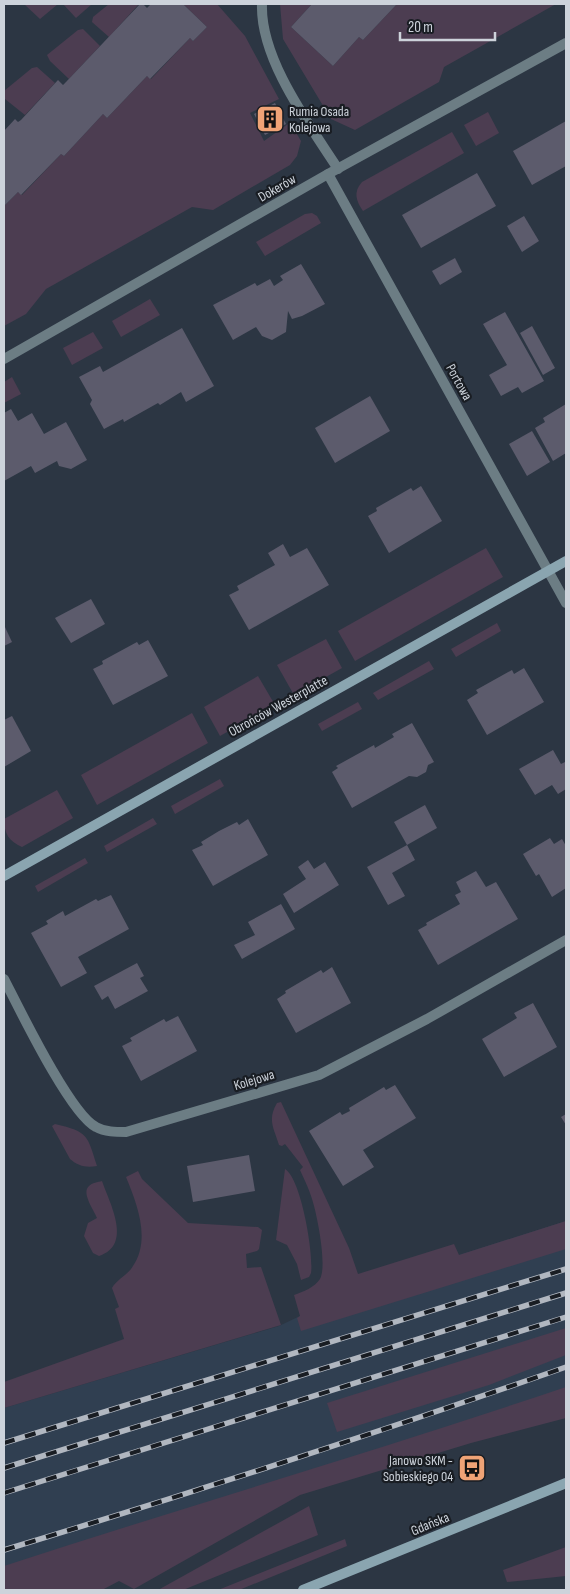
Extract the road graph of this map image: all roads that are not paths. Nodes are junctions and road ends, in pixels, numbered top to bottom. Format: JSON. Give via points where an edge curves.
{"nodes":[{"id":1,"x":262,"y":4,"type":"edge"},
{"id":2,"x":566,"y":43,"type":"edge"},
{"id":3,"x":333,"y":172,"type":"junction"},
{"id":4,"x":4,"y":359,"type":"edge"},
{"id":5,"x":566,"y":561,"type":"edge"},
{"id":6,"x":548,"y":571,"type":"junction"},
{"id":7,"x":566,"y":603,"type":"edge"},
{"id":8,"x":4,"y":876,"type":"edge"},
{"id":9,"x":566,"y":940,"type":"edge"},
{"id":10,"x":4,"y":979,"type":"edge"},
{"id":11,"x":566,"y":1483,"type":"edge"},
{"id":12,"x":303,"y":1590,"type":"edge"}],
"edges":[{"from":1,"to":3,"type":"street","name":"Portowa","via":[[261,15],[270,52]]},
{"from":2,"to":3,"type":"street","name":"Dokerów"},
{"from":3,"to":4,"type":"street","name":"Dokerów"},
{"from":3,"to":6,"type":"street","name":"Portowa"},
{"from":5,"to":6,"type":"street","name":"Obrońców Westerplatte"},
{"from":6,"to":7,"type":"street","name":"Portowa"},
{"from":6,"to":8,"type":"street","name":"Obrońców Westerplatte"},
{"from":9,"to":10,"type":"street","name":"Kolejowa","via":[[427,1020],[319,1075],[126,1132],[110,1132],[96,1127],[74,1105]]},
{"from":11,"to":12,"type":"street","name":"Gdańska"}]}
